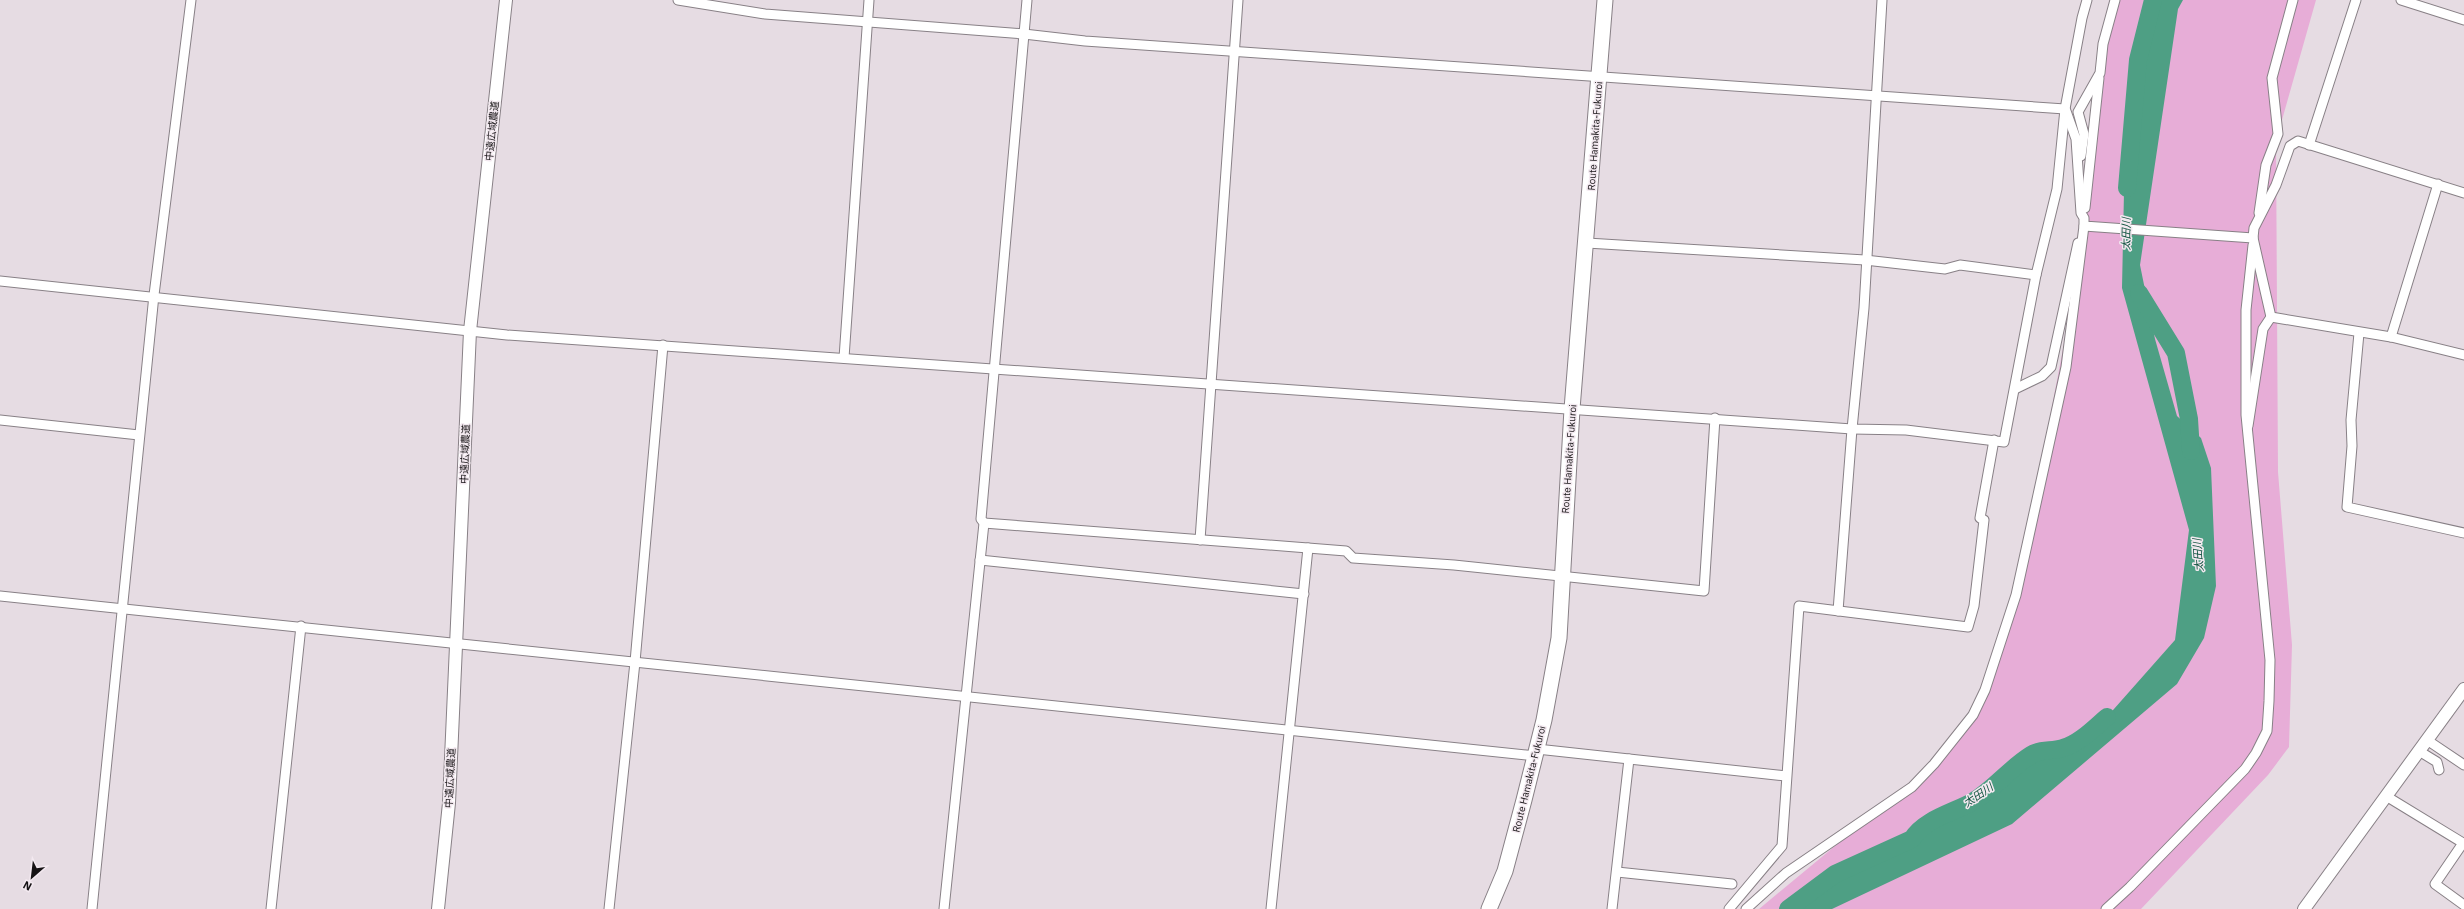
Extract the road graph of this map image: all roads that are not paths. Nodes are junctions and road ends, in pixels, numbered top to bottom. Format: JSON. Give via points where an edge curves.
{"nodes":[{"id":1,"x":191,"y":0,"type":"edge"},
{"id":2,"x":506,"y":0,"type":"edge"},
{"id":3,"x":678,"y":0,"type":"edge"},
{"id":4,"x":869,"y":0,"type":"edge"},
{"id":5,"x":1027,"y":0,"type":"edge"},
{"id":6,"x":1238,"y":0,"type":"edge"},
{"id":7,"x":1605,"y":0,"type":"edge"},
{"id":8,"x":1882,"y":0,"type":"edge"},
{"id":9,"x":2087,"y":0,"type":"edge"},
{"id":10,"x":2115,"y":0,"type":"edge"},
{"id":11,"x":2293,"y":0,"type":"edge"},
{"id":12,"x":2356,"y":0,"type":"edge"},
{"id":13,"x":2401,"y":0,"type":"edge"},
{"id":14,"x":2464,"y":20,"type":"edge"},
{"id":15,"x":868,"y":23,"type":"junction"},
{"id":16,"x":1024,"y":34,"type":"junction"},
{"id":17,"x":1235,"y":52,"type":"junction"},
{"id":18,"x":2100,"y":73,"type":"junction"},
{"id":19,"x":1600,"y":76,"type":"junction"},
{"id":20,"x":1876,"y":95,"type":"junction"},
{"id":21,"x":2065,"y":109,"type":"junction"},
{"id":22,"x":2309,"y":145,"type":"junction"},
{"id":23,"x":2079,"y":182,"type":"junction"},
{"id":24,"x":2438,"y":184,"type":"junction"},
{"id":25,"x":2464,"y":193,"type":"edge"},
{"id":26,"x":2259,"y":214,"type":"junction"},
{"id":27,"x":2085,"y":225,"type":"junction"},
{"id":28,"x":2251,"y":241,"type":"junction"},
{"id":29,"x":1587,"y":243,"type":"junction"},
{"id":30,"x":1865,"y":260,"type":"junction"},
{"id":31,"x":2036,"y":275,"type":"junction"},
{"id":32,"x":0,"y":281,"type":"edge"},
{"id":33,"x":154,"y":295,"type":"junction"},
{"id":34,"x":2271,"y":317,"type":"junction"},
{"id":35,"x":470,"y":331,"type":"junction"},
{"id":36,"x":2360,"y":333,"type":"junction"},
{"id":37,"x":2391,"y":337,"type":"junction"},
{"id":38,"x":663,"y":345,"type":"junction"},
{"id":39,"x":2464,"y":356,"type":"edge"},
{"id":40,"x":844,"y":358,"type":"junction"},
{"id":41,"x":996,"y":369,"type":"junction"},
{"id":42,"x":1211,"y":384,"type":"junction"},
{"id":43,"x":2015,"y":389,"type":"junction"},
{"id":44,"x":1572,"y":409,"type":"junction"},
{"id":45,"x":1715,"y":418,"type":"junction"},
{"id":46,"x":0,"y":420,"type":"edge"},
{"id":47,"x":1852,"y":429,"type":"junction"},
{"id":48,"x":2247,"y":429,"type":"junction"},
{"id":49,"x":139,"y":435,"type":"junction"},
{"id":50,"x":1994,"y":440,"type":"junction"},
{"id":51,"x":984,"y":523,"type":"junction"},
{"id":52,"x":2464,"y":533,"type":"edge"},
{"id":53,"x":1200,"y":540,"type":"junction"},
{"id":54,"x":1308,"y":548,"type":"junction"},
{"id":55,"x":980,"y":560,"type":"junction"},
{"id":56,"x":1562,"y":578,"type":"junction"},
{"id":57,"x":1304,"y":594,"type":"junction"},
{"id":58,"x":0,"y":596,"type":"edge"},
{"id":59,"x":122,"y":608,"type":"junction"},
{"id":60,"x":1838,"y":611,"type":"junction"},
{"id":61,"x":301,"y":626,"type":"junction"},
{"id":62,"x":456,"y":642,"type":"junction"},
{"id":63,"x":636,"y":662,"type":"junction"},
{"id":64,"x":2464,"y":689,"type":"edge"},
{"id":65,"x":965,"y":697,"type":"junction"},
{"id":66,"x":1290,"y":731,"type":"junction"},
{"id":67,"x":2427,"y":740,"type":"junction"},
{"id":68,"x":2419,"y":751,"type":"junction"},
{"id":69,"x":1536,"y":752,"type":"junction"},
{"id":70,"x":1629,"y":759,"type":"junction"},
{"id":71,"x":2464,"y":765,"type":"edge"},
{"id":72,"x":2440,"y":770,"type":"dead end"},
{"id":73,"x":1786,"y":776,"type":"junction"},
{"id":74,"x":2386,"y":796,"type":"junction"},
{"id":75,"x":1616,"y":872,"type":"junction"},
{"id":76,"x":1732,"y":884,"type":"dead end"},
{"id":77,"x":2464,"y":905,"type":"edge"},
{"id":78,"x":92,"y":909,"type":"edge"},
{"id":79,"x":271,"y":909,"type":"edge"},
{"id":80,"x":438,"y":909,"type":"edge"},
{"id":81,"x":609,"y":909,"type":"edge"},
{"id":82,"x":944,"y":909,"type":"edge"},
{"id":83,"x":1271,"y":909,"type":"edge"},
{"id":84,"x":1491,"y":909,"type":"edge"},
{"id":85,"x":1612,"y":909,"type":"edge"},
{"id":86,"x":1729,"y":909,"type":"edge"},
{"id":87,"x":1746,"y":909,"type":"edge"},
{"id":88,"x":2106,"y":909,"type":"edge"},
{"id":89,"x":2304,"y":909,"type":"edge"}],
"edges":[{"from":1,"to":33,"type":"street"},
{"from":2,"to":35,"type":"street","name":"中遠広域農道"},
{"from":3,"to":15,"type":"street","via":[[765,14]]},
{"from":4,"to":15,"type":"street"},
{"from":5,"to":16,"type":"street"},
{"from":6,"to":17,"type":"street"},
{"from":7,"to":19,"type":"main road","name":"Route Hamakita-Fukuroi"},
{"from":8,"to":20,"type":"street"},
{"from":9,"to":21,"type":"street"},
{"from":10,"to":18,"type":"street","via":[[2103,44]]},
{"from":11,"to":26,"type":"street","via":[[2272,78],[2278,134],[2266,165]]},
{"from":12,"to":22,"type":"street"},
{"from":13,"to":14,"type":"street"},
{"from":15,"to":16,"type":"street"},
{"from":15,"to":40,"type":"street"},
{"from":16,"to":17,"type":"street"},
{"from":16,"to":41,"type":"street"},
{"from":17,"to":19,"type":"street"},
{"from":17,"to":42,"type":"street"},
{"from":18,"to":23,"type":"street","via":[[2078,112],[2084,134]]},
{"from":18,"to":27,"type":"street"},
{"from":19,"to":20,"type":"street"},
{"from":19,"to":29,"type":"main road","name":"Route Hamakita-Fukuroi"},
{"from":20,"to":21,"type":"street"},
{"from":20,"to":30,"type":"street"},
{"from":21,"to":23,"type":"street","via":[[2076,139]]},
{"from":21,"to":31,"type":"street","via":[[2057,189]]},
{"from":22,"to":24,"type":"street"},
{"from":22,"to":26,"type":"street","via":[[2298,141],[2290,146],[2276,185]]},
{"from":23,"to":27,"type":"street","via":[[2081,213]]},
{"from":24,"to":25,"type":"street"},
{"from":24,"to":37,"type":"street"},
{"from":26,"to":28,"type":"street"},
{"from":27,"to":28,"type":"street"},
{"from":27,"to":43,"type":"street","via":[[2079,237],[2051,367],[2042,376]]},
{"from":27,"to":87,"type":"street","via":[[2066,367],[2016,595],[1985,690],[1957,737],[1912,787],[1786,873]]},
{"from":28,"to":34,"type":"street","via":[[2258,252]]},
{"from":28,"to":48,"type":"street","via":[[2244,369]]},
{"from":29,"to":30,"type":"street"},
{"from":29,"to":44,"type":"main road","name":"Route Hamakita-Fukuroi"},
{"from":30,"to":31,"type":"street","via":[[1945,269],[1960,265]]},
{"from":30,"to":47,"type":"street","via":[[1864,308]]},
{"from":31,"to":43,"type":"street"},
{"from":32,"to":33,"type":"street"},
{"from":33,"to":35,"type":"street"},
{"from":33,"to":49,"type":"street"},
{"from":34,"to":36,"type":"street"},
{"from":34,"to":48,"type":"street","via":[[2263,329],[2252,415]]},
{"from":35,"to":38,"type":"street"},
{"from":35,"to":62,"type":"street","name":"中遠広域農道"},
{"from":36,"to":37,"type":"street"},
{"from":36,"to":52,"type":"street","via":[[2351,420],[2352,446],[2347,507]]},
{"from":37,"to":39,"type":"street"},
{"from":38,"to":40,"type":"street"},
{"from":38,"to":63,"type":"street"},
{"from":40,"to":41,"type":"street"},
{"from":41,"to":42,"type":"street"},
{"from":41,"to":51,"type":"street","via":[[981,519]]},
{"from":42,"to":44,"type":"street"},
{"from":42,"to":53,"type":"street"},
{"from":43,"to":50,"type":"street","via":[[2004,442]]},
{"from":44,"to":45,"type":"street"},
{"from":44,"to":56,"type":"main road","name":"Route Hamakita-Fukuroi"},
{"from":45,"to":47,"type":"street"},
{"from":45,"to":56,"type":"street","via":[[1704,591]]},
{"from":46,"to":49,"type":"street"},
{"from":47,"to":50,"type":"street","via":[[1906,430]]},
{"from":47,"to":60,"type":"street"},
{"from":48,"to":88,"type":"street","via":[[2270,660],[2267,731],[2245,770],[2130,888]]},
{"from":49,"to":59,"type":"street"},
{"from":50,"to":60,"type":"street","via":[[1980,518],[1984,520],[1974,606],[1968,627]]},
{"from":51,"to":53,"type":"street"},
{"from":51,"to":55,"type":"street"},
{"from":53,"to":54,"type":"street"},
{"from":54,"to":56,"type":"street","via":[[1346,551],[1353,558],[1454,565]]},
{"from":54,"to":57,"type":"street"},
{"from":55,"to":57,"type":"street"},
{"from":55,"to":65,"type":"street"},
{"from":56,"to":69,"type":"main road","name":"Route Hamakita-Fukuroi","via":[[1559,638]]},
{"from":57,"to":66,"type":"street"},
{"from":58,"to":59,"type":"street"},
{"from":59,"to":61,"type":"street"},
{"from":59,"to":78,"type":"street"},
{"from":60,"to":73,"type":"street","via":[[1799,606]]},
{"from":61,"to":62,"type":"street"},
{"from":61,"to":79,"type":"street"},
{"from":62,"to":63,"type":"street"},
{"from":62,"to":80,"type":"street","name":"中遠広域農道","via":[[449,803]]},
{"from":63,"to":65,"type":"street"},
{"from":63,"to":81,"type":"street"},
{"from":64,"to":67,"type":"street"},
{"from":65,"to":66,"type":"street"},
{"from":65,"to":82,"type":"street"},
{"from":66,"to":69,"type":"street"},
{"from":66,"to":83,"type":"street"},
{"from":67,"to":68,"type":"street"},
{"from":67,"to":71,"type":"street"},
{"from":68,"to":72,"type":"street","via":[[2438,762]]},
{"from":68,"to":74,"type":"street"},
{"from":69,"to":70,"type":"street"},
{"from":69,"to":84,"type":"main road","name":"Route Hamakita-Fukuroi","via":[[1505,871]]},
{"from":70,"to":73,"type":"street"},
{"from":70,"to":75,"type":"street"},
{"from":73,"to":86,"type":"street","via":[[1782,846]]},
{"from":74,"to":77,"type":"street","via":[[2463,843],[2435,884]]},
{"from":74,"to":89,"type":"street"},
{"from":75,"to":76,"type":"street"},
{"from":75,"to":85,"type":"street"}]}
